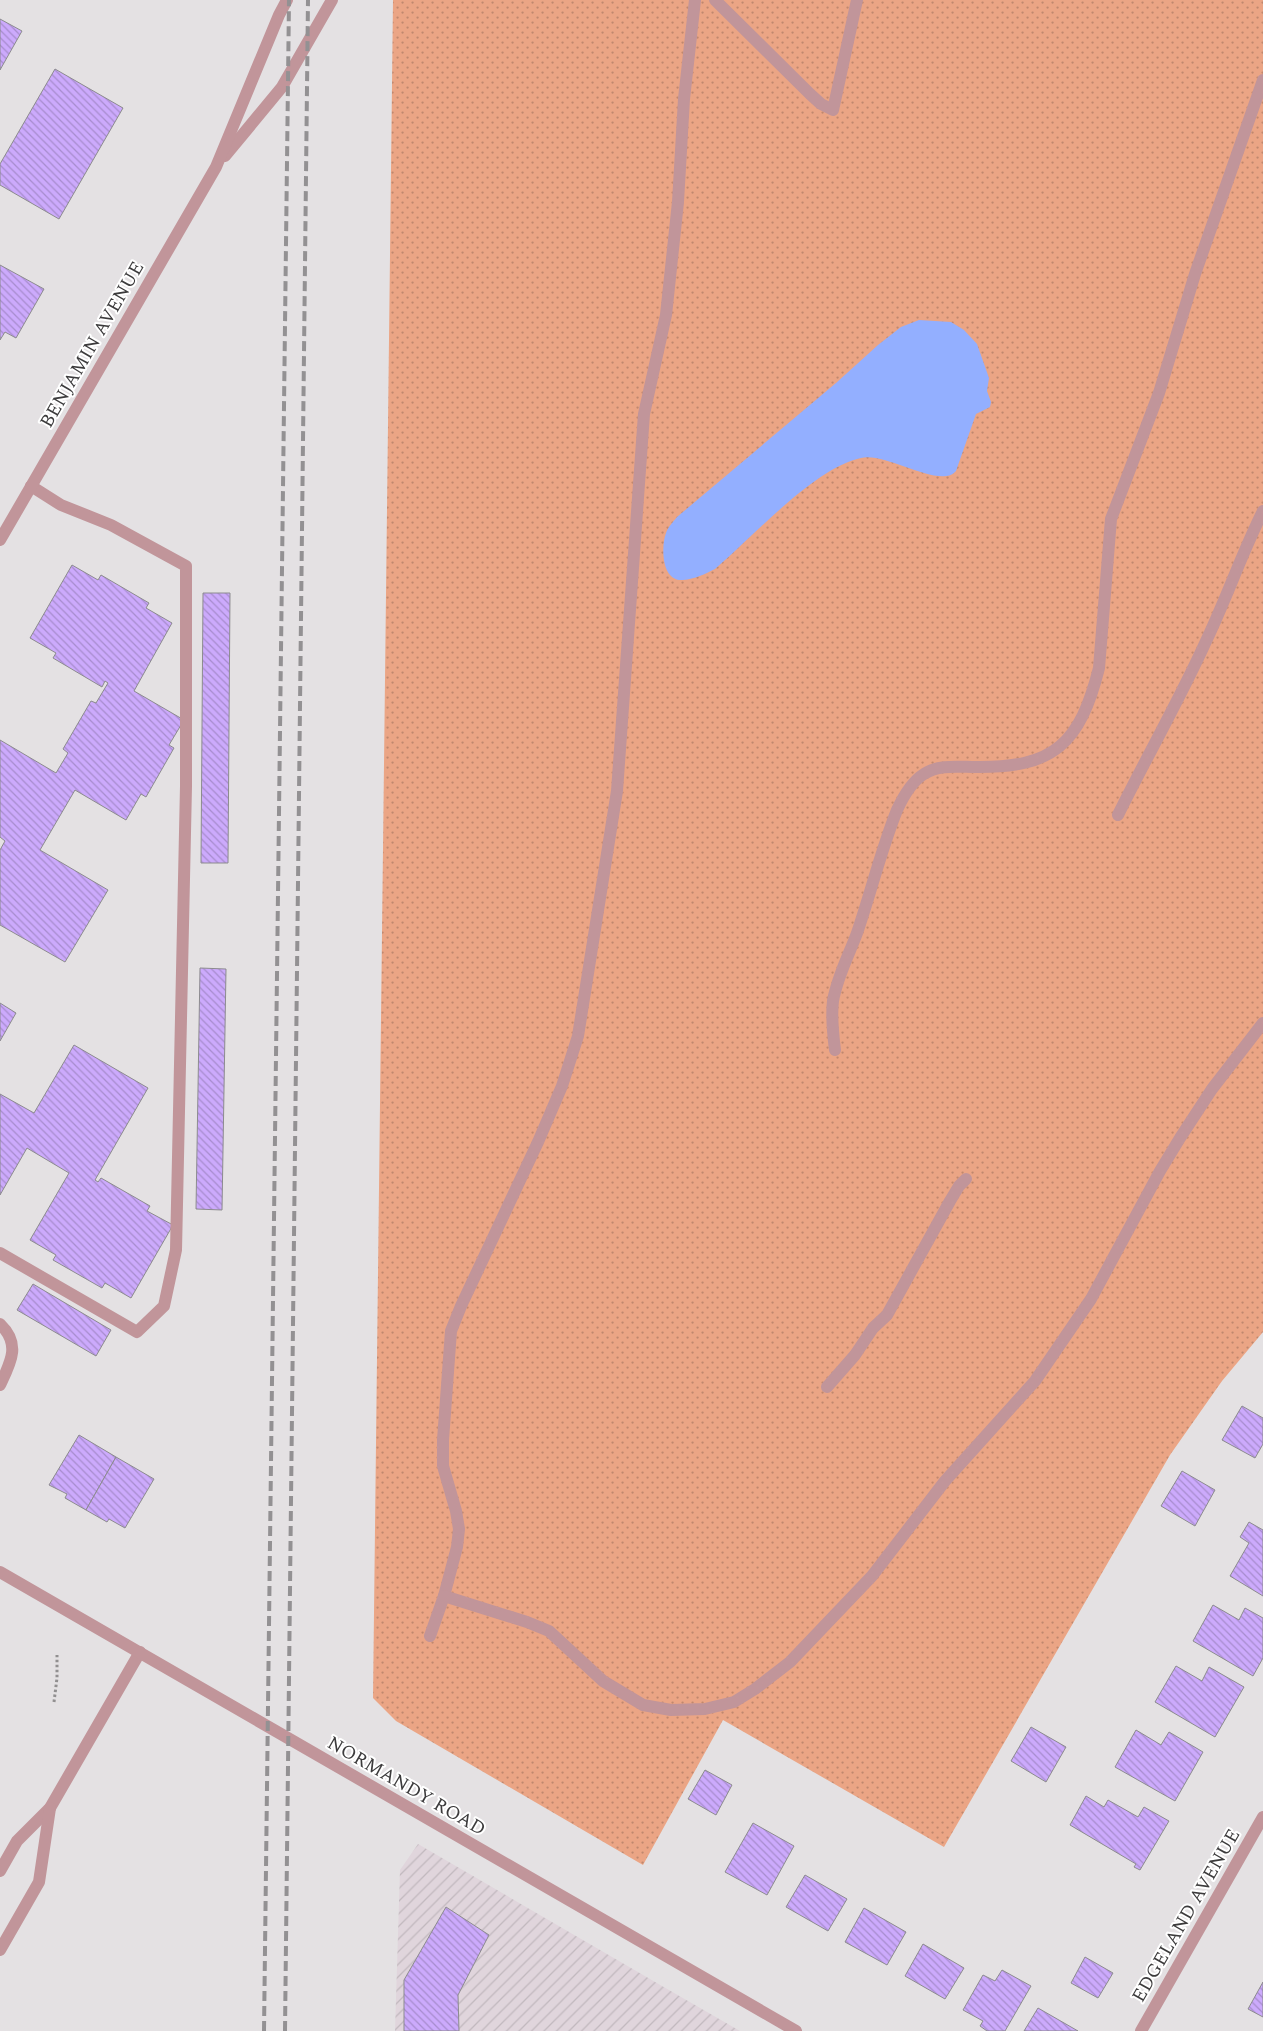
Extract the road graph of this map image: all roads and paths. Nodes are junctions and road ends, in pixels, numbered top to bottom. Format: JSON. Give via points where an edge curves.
{"nodes":[{"id":1,"x":287,"y":0,"type":"edge"},
{"id":2,"x":332,"y":0,"type":"edge"},
{"id":3,"x":694,"y":0,"type":"edge"},
{"id":4,"x":715,"y":0,"type":"edge"},
{"id":5,"x":857,"y":0,"type":"edge"},
{"id":6,"x":1263,"y":80,"type":"edge"},
{"id":7,"x":216,"y":167,"type":"junction"},
{"id":8,"x":31,"y":486,"type":"junction"},
{"id":9,"x":1263,"y":511,"type":"edge"},
{"id":10,"x":0,"y":540,"type":"edge"},
{"id":11,"x":1118,"y":816,"type":"dead end"},
{"id":12,"x":1263,"y":1023,"type":"edge"},
{"id":13,"x":834,"y":1050,"type":"dead end"},
{"id":14,"x":966,"y":1179,"type":"dead end"},
{"id":15,"x":0,"y":1253,"type":"edge"},
{"id":16,"x":4,"y":1329,"type":"edge"},
{"id":17,"x":0,"y":1385,"type":"edge"},
{"id":18,"x":826,"y":1387,"type":"dead end"},
{"id":19,"x":0,"y":1572,"type":"edge"},
{"id":20,"x":444,"y":1596,"type":"junction"},
{"id":21,"x":430,"y":1636,"type":"dead end"},
{"id":22,"x":140,"y":1652,"type":"junction"},
{"id":23,"x":57,"y":1655,"type":"dead end"},
{"id":24,"x":54,"y":1702,"type":"dead end"},
{"id":25,"x":50,"y":1808,"type":"junction"},
{"id":26,"x":1263,"y":1817,"type":"edge"},
{"id":27,"x":0,"y":1871,"type":"edge"},
{"id":28,"x":0,"y":1950,"type":"edge"},
{"id":29,"x":781,"y":2027,"type":"edge"},
{"id":30,"x":796,"y":2031,"type":"edge"},
{"id":31,"x":1140,"y":2031,"type":"edge"}],
"edges":[{"from":1,"to":7,"type":"street","name":"BENJAMIN AVENUE"},
{"from":2,"to":7,"type":"street","name":"BENJAMIN AVENUE","via":[[282,87]]},
{"from":3,"to":20,"type":"street","via":[[666,315],[644,414],[616,801],[586,994],[572,1060],[451,1331],[444,1466],[459,1529]]},
{"from":4,"to":5,"type":"street","via":[[810,94],[832,110]]},
{"from":6,"to":13,"type":"street","via":[[1195,274],[1159,393],[1111,518],[1099,668],[1078,726],[1059,748],[1036,760],[1001,768],[937,768],[912,784],[897,810],[840,977],[832,1010]]},
{"from":7,"to":8,"type":"street","name":"BENJAMIN AVENUE"},
{"from":8,"to":10,"type":"street","name":"BENJAMIN AVENUE"},
{"from":8,"to":15,"type":"street","via":[[186,566],[186,786],[176,1250],[164,1306],[137,1332]]},
{"from":9,"to":11,"type":"street","via":[[1193,670]]},
{"from":12,"to":20,"type":"street","via":[[1212,1089],[1180,1138],[1091,1299],[1035,1381],[945,1481],[872,1576],[790,1662],[755,1689],[734,1702],[705,1709],[671,1710],[643,1705],[603,1681],[549,1631]]},
{"from":14,"to":18,"type":"street","via":[[950,1201],[888,1315],[873,1328]]},
{"from":16,"to":17,"type":"street","via":[[13,1345],[9,1366]]},
{"from":19,"to":22,"type":"street","name":"NORMANDY ROAD"},
{"from":20,"to":21,"type":"street"},
{"from":22,"to":25,"type":"street"},
{"from":22,"to":29,"type":"street","name":"NORMANDY ROAD"},
{"from":23,"to":24,"type":"path"},
{"from":25,"to":27,"type":"street","via":[[17,1841]]},
{"from":25,"to":28,"type":"street","via":[[39,1882]]},
{"from":26,"to":31,"type":"street","name":"EDGELAND AVENUE"},
{"from":29,"to":30,"type":"street","name":"NORMANDY ROAD"}]}
